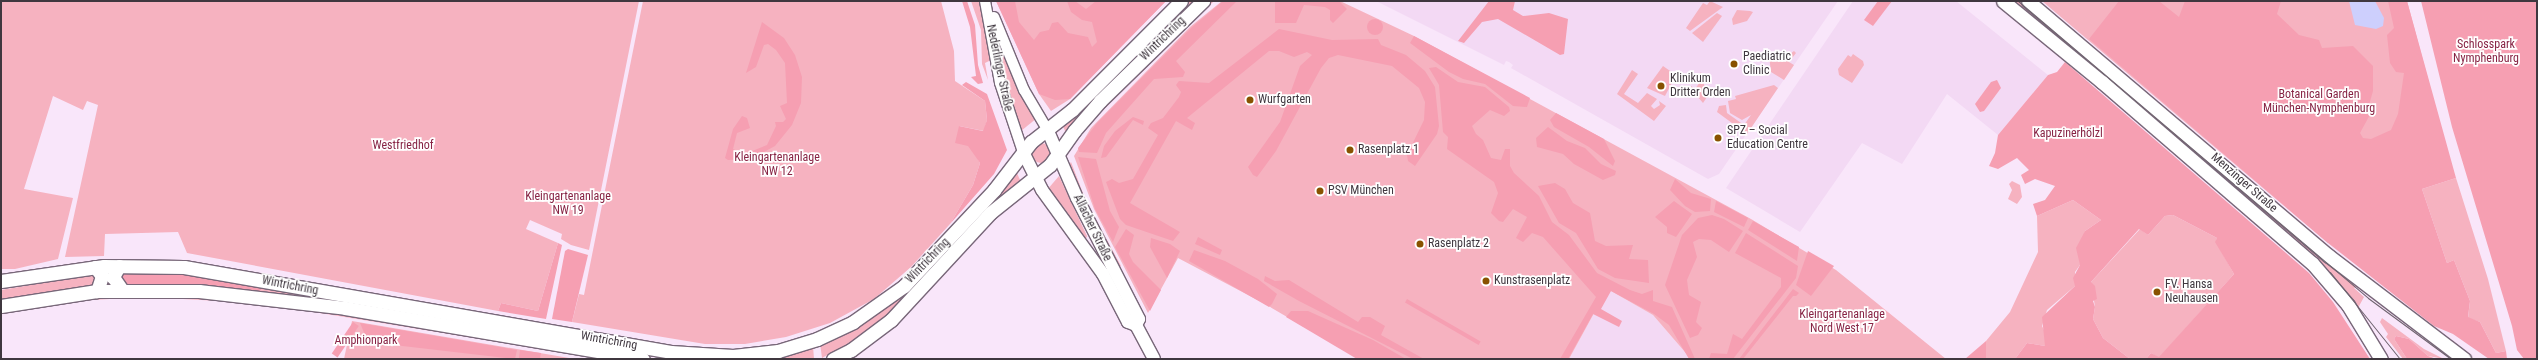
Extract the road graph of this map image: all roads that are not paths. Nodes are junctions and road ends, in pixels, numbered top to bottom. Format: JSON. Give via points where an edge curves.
{"nodes":[{"id":1,"x":986,"y":1,"type":"edge"},
{"id":2,"x":1181,"y":1,"type":"edge"},
{"id":3,"x":1203,"y":1,"type":"edge"},
{"id":4,"x":2003,"y":1,"type":"edge"},
{"id":5,"x":2028,"y":1,"type":"edge"},
{"id":6,"x":1047,"y":129,"type":"junction"},
{"id":7,"x":1023,"y":152,"type":"junction"},
{"id":8,"x":1059,"y":153,"type":"junction"},
{"id":9,"x":1036,"y":179,"type":"junction"},
{"id":10,"x":119,"y":266,"type":"junction"},
{"id":11,"x":95,"y":267,"type":"junction"},
{"id":12,"x":1,"y":281,"type":"edge"},
{"id":13,"x":122,"y":290,"type":"junction"},
{"id":14,"x":97,"y":291,"type":"junction"},
{"id":15,"x":2,"y":306,"type":"edge"},
{"id":16,"x":1136,"y":325,"type":"junction"},
{"id":17,"x":643,"y":359,"type":"edge"},
{"id":18,"x":833,"y":359,"type":"edge"},
{"id":19,"x":1154,"y":359,"type":"edge"},
{"id":20,"x":2381,"y":359,"type":"edge"},
{"id":21,"x":2464,"y":359,"type":"edge"}],
"edges":[{"from":1,"to":6,"type":"street","name":"Nederlinger Straße","via":[[1024,90]]},
{"from":1,"to":7,"type":"street","name":"Nederlinger Straße","via":[[1000,83]]},
{"from":2,"to":6,"type":"main road","name":"Wintrichring","via":[[1072,110]]},
{"from":3,"to":8,"type":"main road","name":"Wintrichring","via":[[1100,101]]},
{"from":4,"to":20,"type":"main road","name":"Menzinger Straße","via":[[2102,82],[2312,264],[2348,305]]},
{"from":5,"to":21,"type":"main road","name":"Menzinger Straße","via":[[2329,256]]},
{"from":6,"to":7,"type":"main road","name":"Wintrichring"},
{"from":6,"to":8,"type":"main road","name":"Allacher Straße"},
{"from":7,"to":9,"type":"main road","name":"Nederlinger Straße"},
{"from":7,"to":10,"type":"main road","name":"Wintrichring","via":[[994,190],[948,241],[904,286],[879,306],[817,339],[764,352],[733,356],[671,352],[222,272],[184,267]]},
{"from":8,"to":9,"type":"main road","name":"Wintrichring"},
{"from":8,"to":16,"type":"main road","name":"Allacher Straße","via":[[1077,198],[1139,319]]},
{"from":9,"to":16,"type":"main road","name":"Allacher Straße","via":[[1086,248],[1128,322]]},
{"from":9,"to":18,"type":"main road","name":"Wintrichring","via":[[990,213],[891,320],[852,350]]},
{"from":10,"to":11,"type":"main road","name":"Wintrichring"},
{"from":10,"to":13,"type":"main road","via":[[113,277]]},
{"from":11,"to":12,"type":"main road","name":"Wintrichring"},
{"from":11,"to":14,"type":"main road","via":[[102,276]]},
{"from":13,"to":14,"type":"main road","name":"Wintrichring"},
{"from":13,"to":17,"type":"main road","name":"Wintrichring","via":[[279,298]]},
{"from":14,"to":15,"type":"main road","name":"Wintrichring"},
{"from":16,"to":19,"type":"main road","name":"Allacher Straße"}]}
